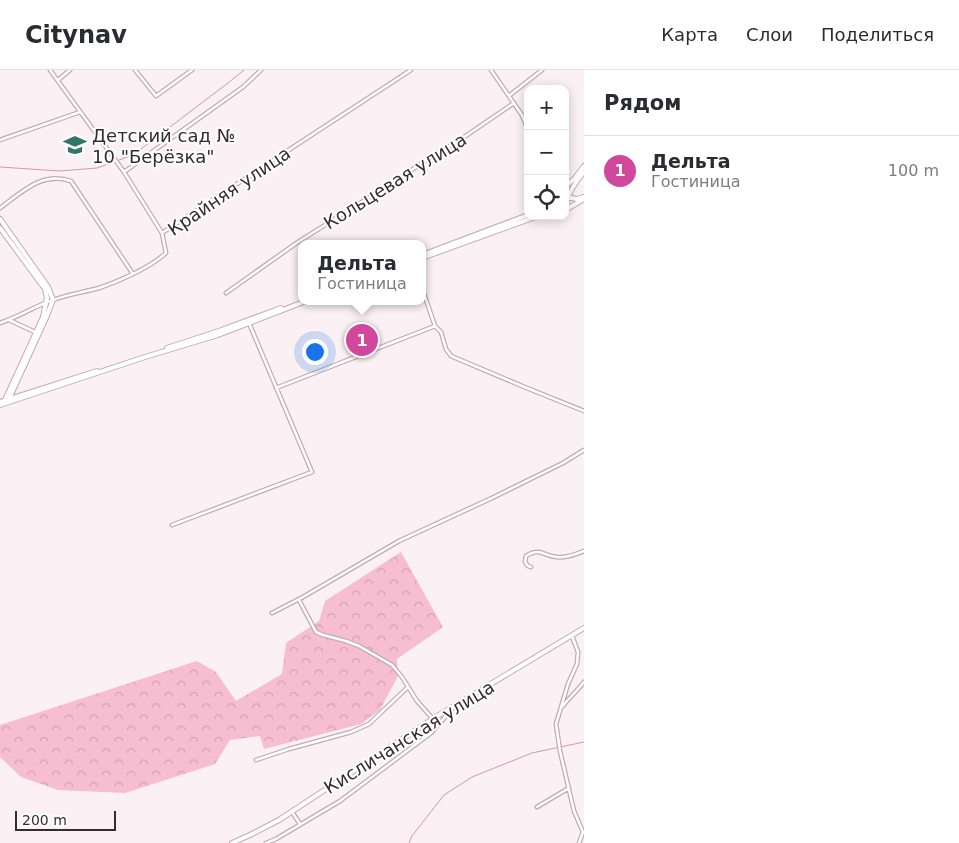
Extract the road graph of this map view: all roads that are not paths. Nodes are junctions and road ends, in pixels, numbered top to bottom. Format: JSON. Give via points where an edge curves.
{"nodes":[{"id":1,"x":50,"y":70,"type":"edge"},
{"id":2,"x":70,"y":70,"type":"edge"},
{"id":3,"x":135,"y":70,"type":"edge"},
{"id":4,"x":192,"y":70,"type":"edge"},
{"id":5,"x":261,"y":70,"type":"edge"},
{"id":6,"x":411,"y":70,"type":"edge"},
{"id":7,"x":491,"y":70,"type":"edge"},
{"id":8,"x":542,"y":70,"type":"edge"},
{"id":9,"x":57,"y":80,"type":"junction"},
{"id":10,"x":509,"y":96,"type":"junction"},
{"id":11,"x":514,"y":103,"type":"junction"},
{"id":12,"x":80,"y":112,"type":"junction"},
{"id":13,"x":524,"y":120,"type":"edge"},
{"id":14,"x":0,"y":140,"type":"edge"},
{"id":15,"x":584,"y":166,"type":"edge"},
{"id":16,"x":124,"y":172,"type":"junction"},
{"id":17,"x":584,"y":172,"type":"edge"},
{"id":18,"x":569,"y":183,"type":"edge"},
{"id":19,"x":570,"y":190,"type":"joint"},
{"id":20,"x":581,"y":199,"type":"edge"},
{"id":21,"x":569,"y":206,"type":"edge"},
{"id":22,"x":0,"y":208,"type":"edge"},
{"id":23,"x":524,"y":218,"type":"edge"},
{"id":24,"x":0,"y":219,"type":"edge"},
{"id":25,"x":524,"y":220,"type":"edge"},
{"id":26,"x":520,"y":221,"type":"junction"},
{"id":27,"x":1,"y":231,"type":"edge"},
{"id":28,"x":162,"y":233,"type":"junction"},
{"id":29,"x":301,"y":240,"type":"edge"},
{"id":30,"x":298,"y":242,"type":"edge"},
{"id":31,"x":426,"y":256,"type":"edge"},
{"id":32,"x":133,"y":274,"type":"junction"},
{"id":33,"x":226,"y":293,"type":"dead end"},
{"id":34,"x":53,"y":300,"type":"junction"},
{"id":35,"x":426,"y":300,"type":"edge"},
{"id":36,"x":298,"y":301,"type":"edge"},
{"id":37,"x":46,"y":303,"type":"junction"},
{"id":38,"x":298,"y":304,"type":"edge"},
{"id":39,"x":9,"y":320,"type":"junction"},
{"id":40,"x":0,"y":323,"type":"edge"},
{"id":41,"x":249,"y":323,"type":"junction"},
{"id":42,"x":435,"y":326,"type":"junction"},
{"id":43,"x":36,"y":332,"type":"junction"},
{"id":44,"x":276,"y":388,"type":"junction"},
{"id":45,"x":4,"y":402,"type":"edge"},
{"id":46,"x":584,"y":411,"type":"edge"},
{"id":47,"x":584,"y":450,"type":"edge"},
{"id":48,"x":172,"y":525,"type":"dead end"},
{"id":49,"x":584,"y":551,"type":"edge"},
{"id":50,"x":530,"y":567,"type":"dead end"},
{"id":51,"x":299,"y":600,"type":"junction"},
{"id":52,"x":272,"y":613,"type":"dead end"},
{"id":53,"x":584,"y":628,"type":"edge"},
{"id":54,"x":572,"y":636,"type":"junction"},
{"id":55,"x":584,"y":682,"type":"edge"},
{"id":56,"x":408,"y":687,"type":"junction"},
{"id":57,"x":455,"y":706,"type":"junction"},
{"id":58,"x":560,"y":710,"type":"junction"},
{"id":59,"x":433,"y":719,"type":"junction"},
{"id":60,"x":256,"y":760,"type":"dead end"},
{"id":61,"x":569,"y":788,"type":"junction"},
{"id":62,"x":537,"y":807,"type":"dead end"},
{"id":63,"x":292,"y":812,"type":"junction"},
{"id":64,"x":300,"y":824,"type":"junction"},
{"id":65,"x":584,"y":832,"type":"edge"},
{"id":66,"x":232,"y":843,"type":"edge"},
{"id":67,"x":266,"y":843,"type":"edge"},
{"id":68,"x":579,"y":843,"type":"edge"}],
"edges":[{"from":1,"to":9,"type":"street"},
{"from":2,"to":9,"type":"street"},
{"from":3,"to":4,"type":"street","via":[[156,96]]},
{"from":5,"to":16,"type":"street","via":[[243,87]]},
{"from":6,"to":28,"type":"street","name":"Крайняя улица"},
{"from":7,"to":10,"type":"street"},
{"from":8,"to":10,"type":"street"},
{"from":9,"to":12,"type":"street"},
{"from":10,"to":11,"type":"street"},
{"from":11,"to":13,"type":"street"},
{"from":11,"to":29,"type":"street","name":"Кольцевая улица"},
{"from":12,"to":14,"type":"street"},
{"from":12,"to":16,"type":"street"},
{"from":15,"to":18,"type":"street"},
{"from":16,"to":28,"type":"street"},
{"from":17,"to":19,"type":"street"},
{"from":19,"to":20,"type":"street","via":[[572,196]]},
{"from":20,"to":21,"type":"street"},
{"from":22,"to":32,"type":"street","via":[[45,179],[71,181]]},
{"from":23,"to":26,"type":"street"},
{"from":24,"to":34,"type":"street","via":[[48,287]]},
{"from":25,"to":26,"type":"street"},
{"from":26,"to":31,"type":"street"},
{"from":27,"to":37,"type":"street","via":[[45,289]]},
{"from":28,"to":32,"type":"street","name":"Крайняя улица","via":[[166,252]]},
{"from":30,"to":33,"type":"street","name":"Кольцевая улица"},
{"from":32,"to":34,"type":"street","name":"Крайняя улица"},
{"from":34,"to":37,"type":"street","name":"Крайняя улица"},
{"from":34,"to":45,"type":"street"},
{"from":35,"to":42,"type":"street"},
{"from":36,"to":45,"type":"street"},
{"from":37,"to":39,"type":"street","name":"Крайняя улица"},
{"from":37,"to":43,"type":"street"},
{"from":38,"to":41,"type":"street"},
{"from":39,"to":40,"type":"street","name":"Крайняя улица"},
{"from":39,"to":43,"type":"street"},
{"from":41,"to":44,"type":"street"},
{"from":41,"to":45,"type":"street"},
{"from":42,"to":44,"type":"street"},
{"from":42,"to":46,"type":"street","via":[[451,356]]},
{"from":43,"to":45,"type":"street"},
{"from":44,"to":48,"type":"street","via":[[312,472]]},
{"from":47,"to":51,"type":"street","via":[[399,541]]},
{"from":49,"to":50,"type":"street","via":[[566,558],[532,552],[526,556],[525,562]]},
{"from":51,"to":52,"type":"street"},
{"from":51,"to":56,"type":"street","via":[[316,632],[359,646],[392,665]]},
{"from":53,"to":54,"type":"street","name":"Кисличанская улица"},
{"from":54,"to":57,"type":"street","name":"Кисличанская улица"},
{"from":54,"to":58,"type":"street","via":[[578,652],[577,664]]},
{"from":55,"to":58,"type":"street"},
{"from":56,"to":59,"type":"street"},
{"from":56,"to":60,"type":"street","via":[[369,724]]},
{"from":57,"to":59,"type":"street","name":"Кисличанская улица"},
{"from":57,"to":64,"type":"street","via":[[431,733],[340,800]]},
{"from":58,"to":61,"type":"street","via":[[556,724]]},
{"from":59,"to":63,"type":"street","name":"Кисличанская улица"},
{"from":61,"to":62,"type":"street"},
{"from":61,"to":65,"type":"street","via":[[574,811]]},
{"from":63,"to":64,"type":"street"},
{"from":63,"to":66,"type":"street","name":"Кисличанская улица"},
{"from":64,"to":67,"type":"street"},
{"from":65,"to":68,"type":"street"}]}
